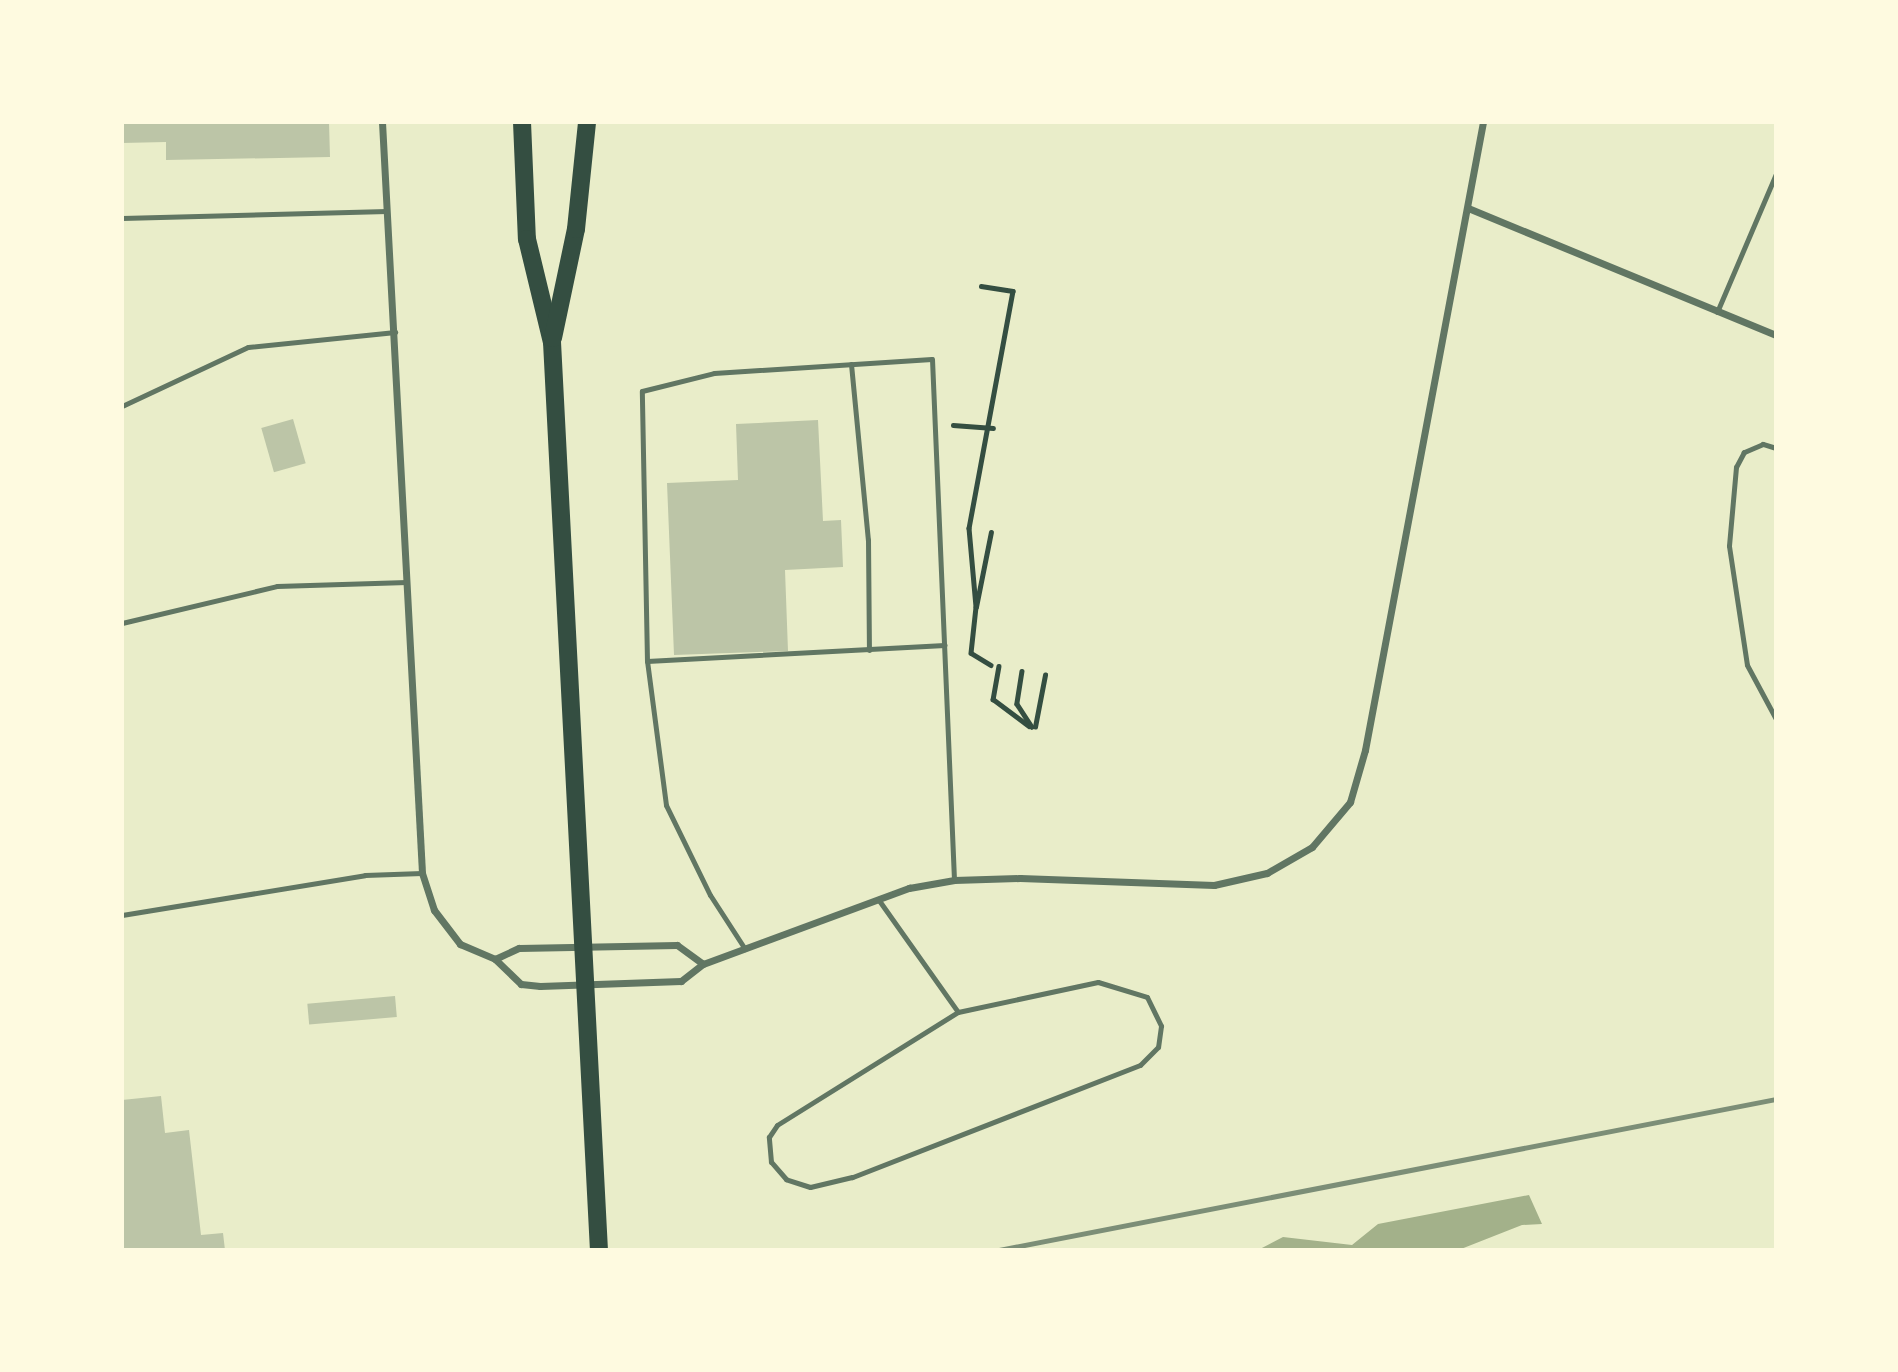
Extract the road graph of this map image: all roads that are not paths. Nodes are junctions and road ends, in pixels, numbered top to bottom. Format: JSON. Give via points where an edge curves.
{"nodes":[{"id":1,"x":382,"y":122,"type":"edge"},
{"id":2,"x":522,"y":122,"type":"edge"},
{"id":3,"x":587,"y":122,"type":"edge"},
{"id":4,"x":1483,"y":122,"type":"edge"},
{"id":5,"x":1776,"y":174,"type":"edge"},
{"id":6,"x":1468,"y":208,"type":"junction"},
{"id":7,"x":387,"y":211,"type":"junction"},
{"id":8,"x":122,"y":218,"type":"edge"},
{"id":9,"x":1717,"y":312,"type":"junction"},
{"id":10,"x":395,"y":332,"type":"junction"},
{"id":11,"x":1776,"y":335,"type":"edge"},
{"id":12,"x":552,"y":342,"type":"junction"},
{"id":13,"x":851,"y":364,"type":"junction"},
{"id":14,"x":122,"y":405,"type":"edge"},
{"id":15,"x":1776,"y":448,"type":"edge"},
{"id":16,"x":407,"y":582,"type":"junction"},
{"id":17,"x":122,"y":623,"type":"edge"},
{"id":18,"x":945,"y":645,"type":"junction"},
{"id":19,"x":869,"y":650,"type":"junction"},
{"id":20,"x":647,"y":661,"type":"junction"},
{"id":21,"x":1776,"y":719,"type":"edge"},
{"id":22,"x":422,"y":873,"type":"junction"},
{"id":23,"x":954,"y":880,"type":"junction"},
{"id":24,"x":878,"y":899,"type":"junction"},
{"id":25,"x":122,"y":915,"type":"edge"},
{"id":26,"x":745,"y":949,"type":"junction"},
{"id":27,"x":495,"y":959,"type":"junction"},
{"id":28,"x":703,"y":964,"type":"junction"},
{"id":29,"x":958,"y":1012,"type":"junction"},
{"id":30,"x":599,"y":1250,"type":"edge"}],
"edges":[{"from":1,"to":7,"type":"street"},
{"from":2,"to":12,"type":"main road","via":[[527,239]]},
{"from":3,"to":12,"type":"main road","via":[[576,229]]},
{"from":4,"to":6,"type":"street"},
{"from":5,"to":9,"type":"lane"},
{"from":6,"to":9,"type":"street"},
{"from":6,"to":23,"type":"street","via":[[1365,750],[1350,802],[1332,827],[1292,862],[1242,882]]},
{"from":7,"to":8,"type":"lane"},
{"from":7,"to":10,"type":"street"},
{"from":9,"to":11,"type":"street"},
{"from":10,"to":14,"type":"lane","via":[[248,347]]},
{"from":10,"to":16,"type":"street"},
{"from":12,"to":30,"type":"main road"},
{"from":13,"to":18,"type":"lane","via":[[932,359]]},
{"from":13,"to":19,"type":"lane","via":[[868,540]]},
{"from":13,"to":20,"type":"lane","via":[[715,373],[642,391]]},
{"from":15,"to":21,"type":"lane","via":[[1763,444],[1744,452],[1736,467],[1729,547],[1747,665]]},
{"from":16,"to":17,"type":"lane","via":[[277,586]]},
{"from":16,"to":22,"type":"street"},
{"from":18,"to":19,"type":"lane"},
{"from":18,"to":23,"type":"lane"},
{"from":19,"to":20,"type":"lane"},
{"from":20,"to":26,"type":"lane","via":[[666,805],[710,895]]},
{"from":22,"to":25,"type":"lane","via":[[365,875]]},
{"from":22,"to":27,"type":"street","via":[[434,910],[460,944]]},
{"from":23,"to":24,"type":"street"},
{"from":24,"to":26,"type":"street"},
{"from":24,"to":29,"type":"lane"},
{"from":26,"to":28,"type":"street"},
{"from":27,"to":28,"type":"street","via":[[519,947],[677,945]]},
{"from":27,"to":28,"type":"street","via":[[521,984],[540,986],[681,981]]},
{"from":29,"to":29,"type":"lane","via":[[1098,982],[1147,997],[1161,1026],[1158,1046],[1140,1065],[852,1177],[810,1187],[786,1179],[771,1162],[769,1137],[777,1125]]}]}
